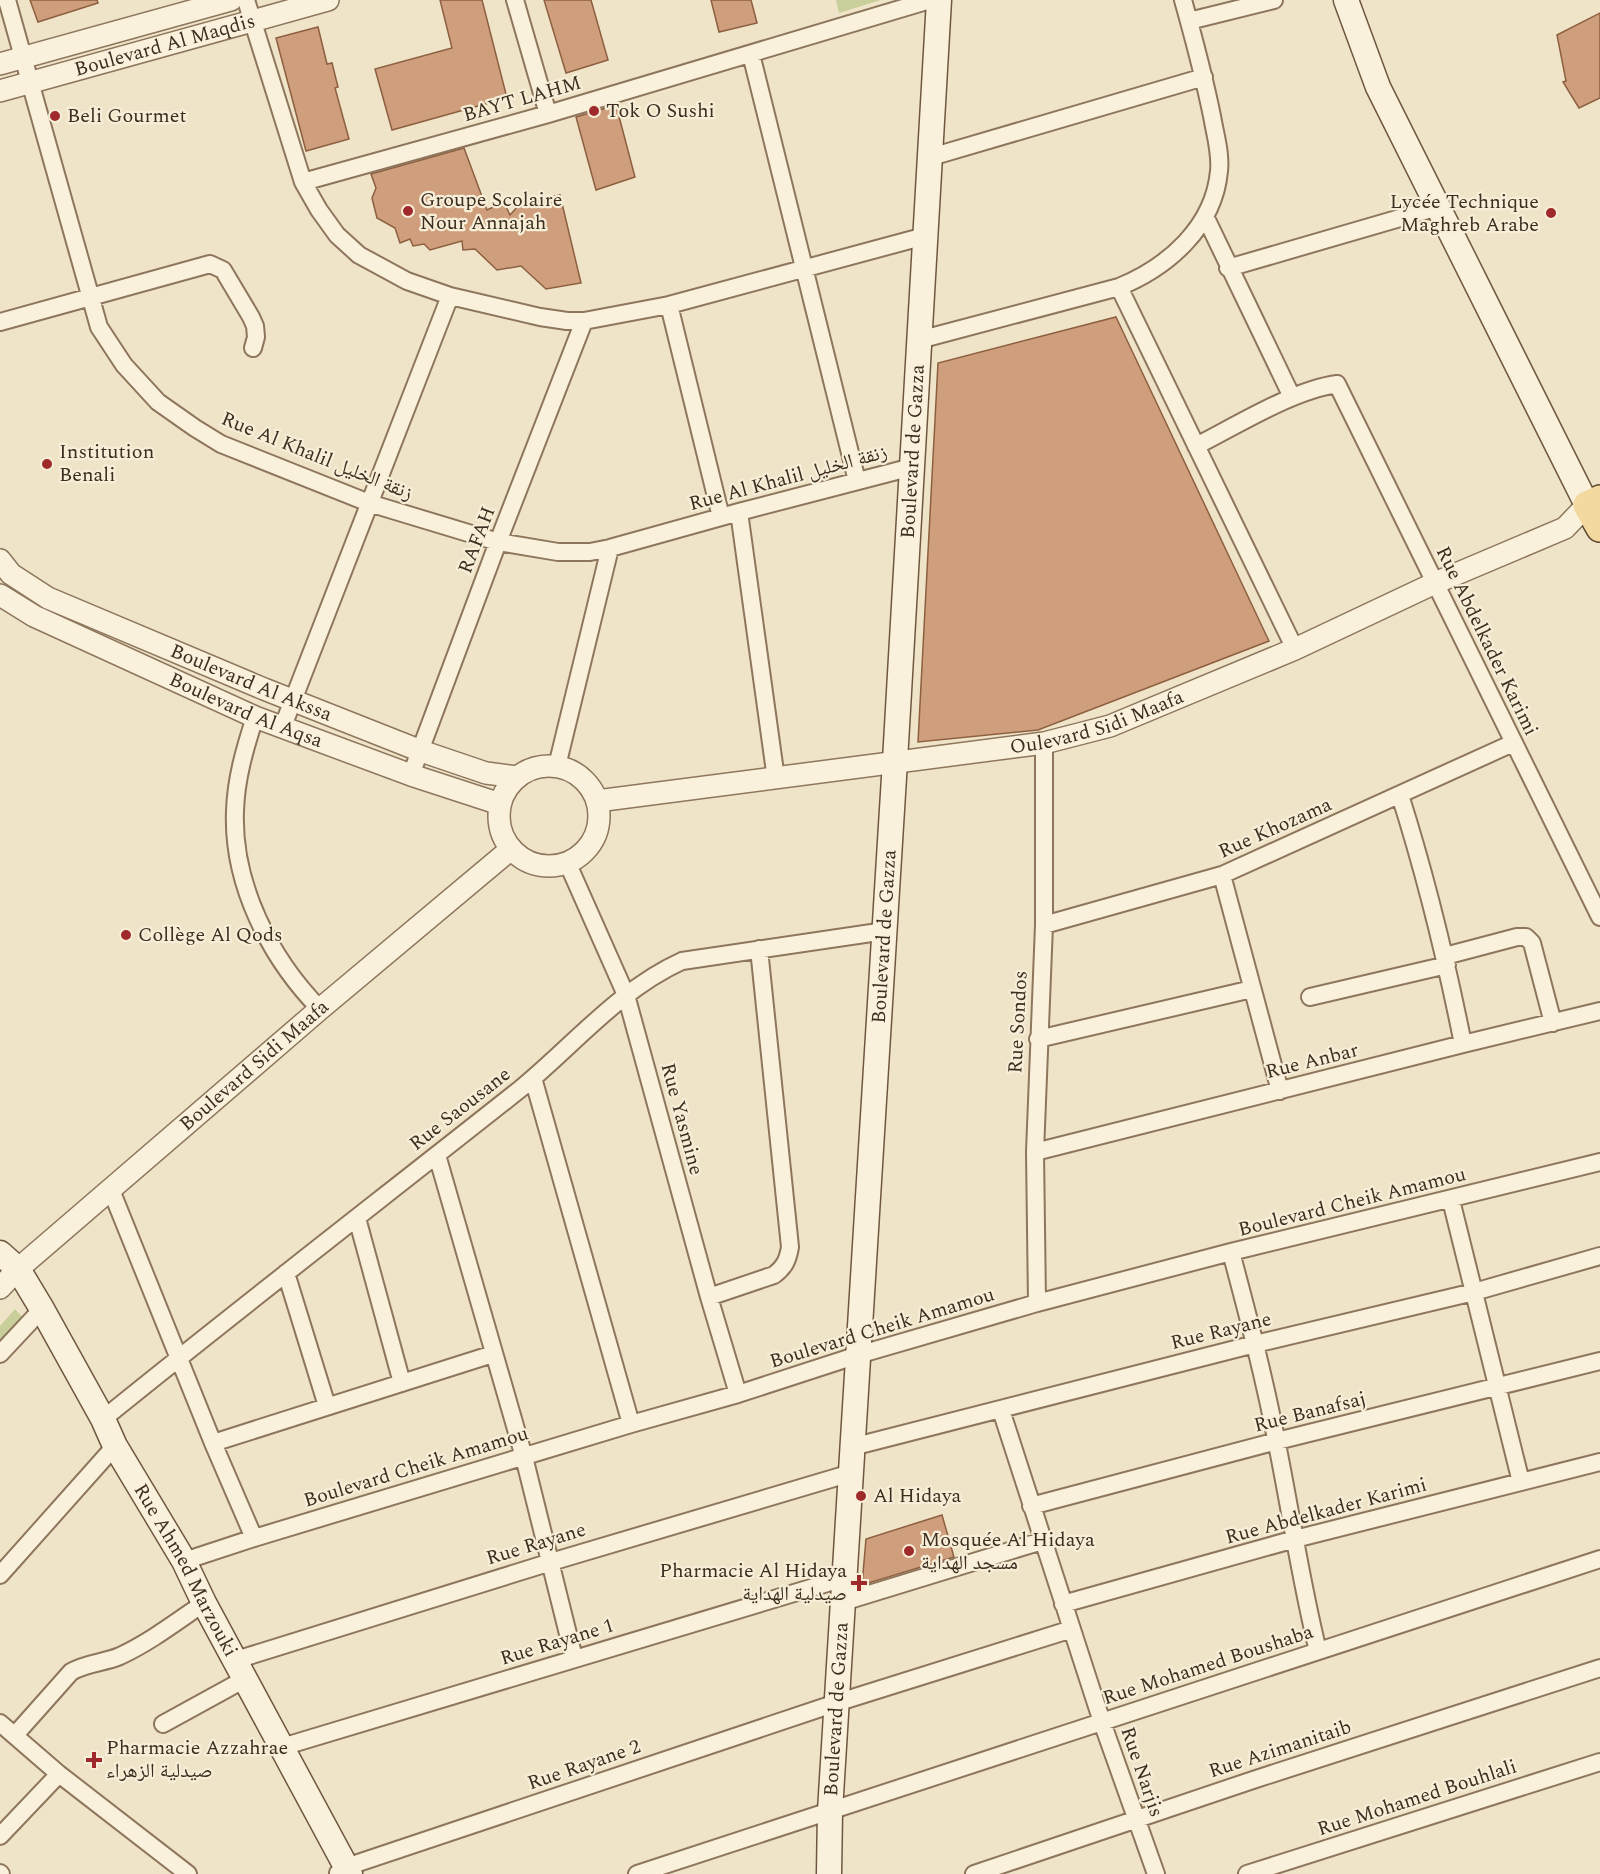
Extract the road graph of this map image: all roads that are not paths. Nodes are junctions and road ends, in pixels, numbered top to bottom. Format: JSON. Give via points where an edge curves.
{"nodes":[{"id":1,"x":7,"y":0,"type":"edge"},
{"id":2,"x":231,"y":0,"type":"edge"},
{"id":3,"x":246,"y":0,"type":"edge"},
{"id":4,"x":328,"y":0,"type":"edge"},
{"id":5,"x":515,"y":0,"type":"edge"},
{"id":6,"x":930,"y":0,"type":"edge"},
{"id":7,"x":939,"y":0,"type":"edge"},
{"id":8,"x":1184,"y":0,"type":"edge"},
{"id":9,"x":1274,"y":0,"type":"edge"},
{"id":10,"x":1346,"y":0,"type":"edge"},
{"id":11,"x":252,"y":21,"type":"junction"},
{"id":12,"x":1189,"y":21,"type":"junction"},
{"id":13,"x":751,"y":54,"type":"junction"},
{"id":14,"x":23,"y":57,"type":"junction"},
{"id":15,"x":0,"y":63,"type":"edge"},
{"id":16,"x":1204,"y":77,"type":"junction"},
{"id":17,"x":30,"y":82,"type":"junction"},
{"id":18,"x":0,"y":91,"type":"edge"},
{"id":19,"x":548,"y":114,"type":"junction"},
{"id":20,"x":931,"y":157,"type":"junction"},
{"id":21,"x":303,"y":182,"type":"junction"},
{"id":22,"x":1438,"y":207,"type":"junction"},
{"id":23,"x":1205,"y":216,"type":"junction"},
{"id":24,"x":925,"y":236,"type":"junction"},
{"id":25,"x":804,"y":267,"type":"junction"},
{"id":26,"x":1228,"y":268,"type":"junction"},
{"id":27,"x":1119,"y":287,"type":"junction"},
{"id":28,"x":450,"y":296,"type":"junction"},
{"id":29,"x":90,"y":298,"type":"junction"},
{"id":30,"x":669,"y":305,"type":"junction"},
{"id":31,"x":584,"y":321,"type":"junction"},
{"id":32,"x":0,"y":322,"type":"edge"},
{"id":33,"x":919,"y":340,"type":"junction"},
{"id":34,"x":253,"y":348,"type":"dead end"},
{"id":35,"x":1292,"y":397,"type":"junction"},
{"id":36,"x":1196,"y":446,"type":"junction"},
{"id":37,"x":912,"y":467,"type":"junction"},
{"id":38,"x":857,"y":481,"type":"junction"},
{"id":39,"x":1593,"y":502,"type":"edge"},
{"id":40,"x":369,"y":503,"type":"junction"},
{"id":41,"x":739,"y":512,"type":"junction"},
{"id":42,"x":721,"y":517,"type":"junction"},
{"id":43,"x":1565,"y":528,"type":"junction"},
{"id":44,"x":1600,"y":530,"type":"edge"},
{"id":45,"x":498,"y":542,"type":"junction"},
{"id":46,"x":610,"y":548,"type":"junction"},
{"id":47,"x":4,"y":571,"type":"edge"},
{"id":48,"x":1435,"y":583,"type":"junction"},
{"id":49,"x":0,"y":595,"type":"edge"},
{"id":50,"x":1295,"y":649,"type":"junction"},
{"id":51,"x":294,"y":700,"type":"junction"},
{"id":52,"x":255,"y":717,"type":"junction"},
{"id":53,"x":283,"y":726,"type":"junction"},
{"id":54,"x":1044,"y":743,"type":"junction"},
{"id":55,"x":1513,"y":743,"type":"junction"},
{"id":56,"x":421,"y":751,"type":"junction"},
{"id":57,"x":896,"y":761,"type":"junction"},
{"id":58,"x":557,"y":766,"type":"junction"},
{"id":59,"x":411,"y":774,"type":"junction"},
{"id":60,"x":517,"y":777,"type":"junction"},
{"id":61,"x":776,"y":779,"type":"junction"},
{"id":62,"x":1400,"y":795,"type":"junction"},
{"id":63,"x":597,"y":801,"type":"junction"},
{"id":64,"x":500,"y":804,"type":"junction"},
{"id":65,"x":511,"y":849,"type":"junction"},
{"id":66,"x":567,"y":862,"type":"junction"},
{"id":67,"x":1222,"y":874,"type":"junction"},
{"id":68,"x":1600,"y":917,"type":"edge"},
{"id":69,"x":1044,"y":925,"type":"junction"},
{"id":70,"x":885,"y":931,"type":"junction"},
{"id":71,"x":759,"y":949,"type":"junction"},
{"id":72,"x":1446,"y":960,"type":"junction"},
{"id":73,"x":1252,"y":989,"type":"junction"},
{"id":74,"x":626,"y":995,"type":"junction"},
{"id":75,"x":1310,"y":997,"type":"dead end"},
{"id":76,"x":320,"y":1009,"type":"junction"},
{"id":77,"x":1600,"y":1011,"type":"edge"},
{"id":78,"x":1553,"y":1023,"type":"junction"},
{"id":79,"x":1038,"y":1039,"type":"junction"},
{"id":80,"x":1463,"y":1044,"type":"junction"},
{"id":81,"x":533,"y":1078,"type":"junction"},
{"id":82,"x":1280,"y":1091,"type":"junction"},
{"id":83,"x":1035,"y":1152,"type":"junction"},
{"id":84,"x":437,"y":1155,"type":"junction"},
{"id":85,"x":1600,"y":1162,"type":"edge"},
{"id":86,"x":111,"y":1190,"type":"junction"},
{"id":87,"x":1451,"y":1200,"type":"junction"},
{"id":88,"x":357,"y":1218,"type":"junction"},
{"id":89,"x":1231,"y":1252,"type":"junction"},
{"id":90,"x":0,"y":1253,"type":"edge"},
{"id":91,"x":1600,"y":1256,"type":"edge"},
{"id":92,"x":18,"y":1269,"type":"junction"},
{"id":93,"x":286,"y":1273,"type":"junction"},
{"id":94,"x":0,"y":1288,"type":"edge"},
{"id":95,"x":1474,"y":1292,"type":"junction"},
{"id":96,"x":709,"y":1297,"type":"junction"},
{"id":97,"x":1037,"y":1303,"type":"junction"},
{"id":98,"x":42,"y":1309,"type":"junction"},
{"id":99,"x":1255,"y":1344,"type":"junction"},
{"id":100,"x":0,"y":1354,"type":"edge"},
{"id":101,"x":493,"y":1354,"type":"junction"},
{"id":102,"x":858,"y":1356,"type":"junction"},
{"id":103,"x":178,"y":1358,"type":"junction"},
{"id":104,"x":1600,"y":1361,"type":"edge"},
{"id":105,"x":402,"y":1383,"type":"junction"},
{"id":106,"x":1497,"y":1388,"type":"junction"},
{"id":107,"x":738,"y":1394,"type":"junction"},
{"id":108,"x":327,"y":1406,"type":"junction"},
{"id":109,"x":1001,"y":1410,"type":"junction"},
{"id":110,"x":103,"y":1419,"type":"junction"},
{"id":111,"x":631,"y":1424,"type":"junction"},
{"id":112,"x":1277,"y":1441,"type":"junction"},
{"id":113,"x":213,"y":1443,"type":"junction"},
{"id":114,"x":116,"y":1446,"type":"junction"},
{"id":115,"x":852,"y":1447,"type":"junction"},
{"id":116,"x":524,"y":1457,"type":"junction"},
{"id":117,"x":1600,"y":1462,"type":"edge"},
{"id":118,"x":851,"y":1473,"type":"junction"},
{"id":119,"x":1521,"y":1482,"type":"junction"},
{"id":120,"x":1031,"y":1506,"type":"junction"},
{"id":121,"x":254,"y":1538,"type":"junction"},
{"id":122,"x":1295,"y":1539,"type":"junction"},
{"id":123,"x":1042,"y":1541,"type":"junction"},
{"id":124,"x":1600,"y":1559,"type":"edge"},
{"id":125,"x":184,"y":1561,"type":"junction"},
{"id":126,"x":551,"y":1562,"type":"junction"},
{"id":127,"x":0,"y":1575,"type":"edge"},
{"id":128,"x":844,"y":1578,"type":"junction"},
{"id":129,"x":843,"y":1602,"type":"junction"},
{"id":130,"x":204,"y":1603,"type":"junction"},
{"id":131,"x":1063,"y":1604,"type":"junction"},
{"id":132,"x":1072,"y":1629,"type":"junction"},
{"id":133,"x":1318,"y":1651,"type":"junction"},
{"id":134,"x":574,"y":1658,"type":"junction"},
{"id":135,"x":1600,"y":1668,"type":"edge"},
{"id":136,"x":240,"y":1670,"type":"junction"},
{"id":137,"x":836,"y":1703,"type":"junction"},
{"id":138,"x":1102,"y":1722,"type":"junction"},
{"id":139,"x":0,"y":1723,"type":"edge"},
{"id":140,"x":162,"y":1724,"type":"dead end"},
{"id":141,"x":15,"y":1735,"type":"junction"},
{"id":142,"x":282,"y":1747,"type":"junction"},
{"id":143,"x":1600,"y":1762,"type":"edge"},
{"id":144,"x":59,"y":1774,"type":"junction"},
{"id":145,"x":830,"y":1811,"type":"junction"},
{"id":146,"x":1137,"y":1819,"type":"junction"},
{"id":147,"x":0,"y":1836,"type":"edge"},
{"id":148,"x":345,"y":1872,"type":"edge"},
{"id":149,"x":188,"y":1874,"type":"edge"},
{"id":150,"x":637,"y":1874,"type":"edge"},
{"id":151,"x":829,"y":1874,"type":"edge"},
{"id":152,"x":974,"y":1874,"type":"edge"},
{"id":153,"x":1156,"y":1874,"type":"edge"},
{"id":154,"x":1247,"y":1874,"type":"edge"}],
"edges":[{"from":1,"to":14,"type":"street","name":"Rue Al Khalil زنقة الخليل"},
{"from":2,"to":14,"type":"street","name":"Boulevard Al Maqdis"},
{"from":3,"to":11,"type":"street"},
{"from":4,"to":11,"type":"street","name":"Boulevard Al Maqdis"},
{"from":5,"to":19,"type":"street"},
{"from":6,"to":13,"type":"street","name":"BAYT LAHM"},
{"from":7,"to":20,"type":"main road","name":"Boulevard de Gazza"},
{"from":8,"to":12,"type":"street"},
{"from":9,"to":12,"type":"street"},
{"from":10,"to":22,"type":"main road","via":[[1378,87]]},
{"from":11,"to":17,"type":"street","name":"Boulevard Al Maqdis"},
{"from":11,"to":21,"type":"street"},
{"from":12,"to":16,"type":"street"},
{"from":13,"to":19,"type":"street","name":"BAYT LAHM"},
{"from":13,"to":25,"type":"street"},
{"from":14,"to":15,"type":"street","name":"Boulevard Al Maqdis"},
{"from":14,"to":17,"type":"street","name":"Rue Al Khalil زنقة الخليل"},
{"from":16,"to":20,"type":"street"},
{"from":16,"to":23,"type":"street","via":[[1219,152],[1214,196]]},
{"from":17,"to":18,"type":"street","name":"Boulevard Al Maqdis"},
{"from":17,"to":29,"type":"street","name":"Rue Al Khalil زنقة الخليل"},
{"from":19,"to":21,"type":"street","name":"BAYT LAHM"},
{"from":20,"to":24,"type":"main road","name":"Boulevard de Gazza"},
{"from":21,"to":28,"type":"street","via":[[337,235],[359,255],[407,281]]},
{"from":22,"to":26,"type":"street"},
{"from":22,"to":39,"type":"main road"},
{"from":23,"to":26,"type":"street"},
{"from":23,"to":27,"type":"street","via":[[1172,256],[1146,275]]},
{"from":24,"to":25,"type":"street"},
{"from":24,"to":33,"type":"main road","name":"Boulevard de Gazza"},
{"from":25,"to":30,"type":"street"},
{"from":25,"to":38,"type":"street"},
{"from":26,"to":35,"type":"street"},
{"from":27,"to":33,"type":"street"},
{"from":27,"to":36,"type":"street"},
{"from":28,"to":31,"type":"street","via":[[540,317]]},
{"from":28,"to":40,"type":"street"},
{"from":29,"to":32,"type":"street"},
{"from":29,"to":34,"type":"street","via":[[202,265],[217,266],[255,326]]},
{"from":29,"to":40,"type":"street","name":"Rue Al Khalil زنقة الخليل","via":[[99,327],[124,365],[174,414],[221,444]]},
{"from":30,"to":31,"type":"street"},
{"from":30,"to":42,"type":"street"},
{"from":31,"to":45,"type":"street","name":"RAFAH"},
{"from":33,"to":37,"type":"main road","name":"Boulevard de Gazza"},
{"from":35,"to":36,"type":"street"},
{"from":35,"to":48,"type":"street","name":"Rue Abdelkader Karimi","via":[[1336,384]]},
{"from":36,"to":50,"type":"street"},
{"from":37,"to":38,"type":"street","name":"Rue Al Khalil زنقة الخليل"},
{"from":37,"to":57,"type":"main road","name":"Boulevard de Gazza"},
{"from":38,"to":41,"type":"street","name":"Rue Al Khalil زنقة الخليل"},
{"from":39,"to":43,"type":"street"},
{"from":39,"to":44,"type":"main road"},
{"from":40,"to":45,"type":"street","name":"Rue Al Khalil زنقة الخليل"},
{"from":40,"to":51,"type":"street"},
{"from":41,"to":42,"type":"street","name":"Rue Al Khalil زنقة الخليل"},
{"from":41,"to":61,"type":"street"},
{"from":42,"to":46,"type":"street","name":"Rue Al Khalil زنقة الخليل"},
{"from":43,"to":44,"type":"street"},
{"from":43,"to":48,"type":"street","name":"Oulevard Sidi Maafa"},
{"from":45,"to":46,"type":"street","name":"Rue Al Khalil زنقة الخليل","via":[[558,552]]},
{"from":45,"to":56,"type":"street","name":"RAFAH"},
{"from":46,"to":58,"type":"street"},
{"from":47,"to":51,"type":"street","name":"Boulevard Al Akssa","via":[[48,597]]},
{"from":48,"to":50,"type":"street","name":"Oulevard Sidi Maafa"},
{"from":48,"to":55,"type":"street","name":"Rue Abdelkader Karimi"},
{"from":49,"to":52,"type":"street","name":"Boulevard Al Aqsa","via":[[33,616]]},
{"from":50,"to":54,"type":"street","name":"Oulevard Sidi Maafa","via":[[1110,726]]},
{"from":51,"to":53,"type":"street"},
{"from":51,"to":56,"type":"street","name":"Boulevard Al Akssa"},
{"from":52,"to":53,"type":"street","name":"Boulevard Al Aqsa"},
{"from":52,"to":76,"type":"street","via":[[236,792],[234,828],[240,863],[250,900],[265,933],[294,980]]},
{"from":53,"to":59,"type":"street","name":"Boulevard Al Aqsa"},
{"from":54,"to":57,"type":"street","name":"Oulevard Sidi Maafa"},
{"from":54,"to":69,"type":"street","name":"Rue Sondos"},
{"from":55,"to":62,"type":"street","name":"Rue Khozama"},
{"from":55,"to":68,"type":"street","name":"Rue Abdelkader Karimi"},
{"from":56,"to":59,"type":"street","name":"RAFAH"},
{"from":56,"to":60,"type":"street","name":"Boulevard Al Akssa","via":[[486,773]]},
{"from":57,"to":61,"type":"street","name":"Oulevard Sidi Maafa"},
{"from":57,"to":70,"type":"main road","name":"Boulevard de Gazza"},
{"from":58,"to":60,"type":"street","via":[[540,766]]},
{"from":58,"to":63,"type":"street","via":[[582,778]]},
{"from":59,"to":64,"type":"street","name":"Boulevard Al Aqsa"},
{"from":60,"to":64,"type":"street"},
{"from":61,"to":63,"type":"street","name":"Oulevard Sidi Maafa"},
{"from":62,"to":67,"type":"street","name":"Rue Khozama"},
{"from":62,"to":72,"type":"street"},
{"from":63,"to":66,"type":"street","via":[[599,816],[594,837],[586,850]]},
{"from":64,"to":65,"type":"street","via":[[501,831]]},
{"from":65,"to":66,"type":"street","via":[[533,863],[550,866]]},
{"from":65,"to":76,"type":"street","name":"Boulevard Sidi Maafa"},
{"from":66,"to":74,"type":"street","name":"Rue Yasmine"},
{"from":67,"to":69,"type":"street","name":"Rue Khozama"},
{"from":67,"to":73,"type":"street"},
{"from":69,"to":79,"type":"street","name":"Rue Sondos"},
{"from":70,"to":71,"type":"street","name":"Rue Saousane"},
{"from":70,"to":102,"type":"main road","name":"Boulevard de Gazza"},
{"from":71,"to":74,"type":"street","name":"Rue Saousane","via":[[682,961]]},
{"from":71,"to":96,"type":"street","via":[[789,1256],[774,1275]]},
{"from":72,"to":75,"type":"street"},
{"from":72,"to":78,"type":"street","via":[[1526,937],[1532,943]]},
{"from":72,"to":80,"type":"street"},
{"from":73,"to":79,"type":"street"},
{"from":73,"to":82,"type":"street"},
{"from":74,"to":81,"type":"street","name":"Rue Saousane"},
{"from":74,"to":96,"type":"street","name":"Rue Yasmine"},
{"from":76,"to":86,"type":"street","name":"Boulevard Sidi Maafa"},
{"from":77,"to":78,"type":"street","name":"Rue Anbar"},
{"from":78,"to":80,"type":"street","name":"Rue Anbar"},
{"from":79,"to":83,"type":"street","name":"Rue Sondos"},
{"from":80,"to":82,"type":"street","name":"Rue Anbar"},
{"from":81,"to":84,"type":"street","name":"Rue Saousane"},
{"from":81,"to":111,"type":"street"},
{"from":82,"to":83,"type":"street","name":"Rue Anbar"},
{"from":83,"to":97,"type":"street","name":"Rue Sondos"},
{"from":84,"to":88,"type":"street","name":"Rue Saousane"},
{"from":84,"to":101,"type":"street"},
{"from":85,"to":87,"type":"street","name":"Boulevard Cheik Amamou"},
{"from":86,"to":92,"type":"street","name":"Boulevard Sidi Maafa"},
{"from":86,"to":103,"type":"street"},
{"from":87,"to":89,"type":"street","name":"Boulevard Cheik Amamou"},
{"from":87,"to":95,"type":"street"},
{"from":88,"to":93,"type":"street","name":"Rue Saousane"},
{"from":88,"to":105,"type":"street"},
{"from":89,"to":97,"type":"street","name":"Boulevard Cheik Amamou"},
{"from":89,"to":99,"type":"street"},
{"from":90,"to":92,"type":"main road","name":"Rue Ahmed Marzouki"},
{"from":91,"to":95,"type":"street","name":"Rue Rayane"},
{"from":92,"to":94,"type":"street","name":"Boulevard Sidi Maafa"},
{"from":92,"to":98,"type":"main road","name":"Rue Ahmed Marzouki"},
{"from":93,"to":103,"type":"street","name":"Rue Saousane"},
{"from":93,"to":108,"type":"street"},
{"from":95,"to":99,"type":"street","name":"Rue Rayane"},
{"from":95,"to":106,"type":"street"},
{"from":96,"to":107,"type":"street","name":"Rue Yasmine"},
{"from":97,"to":102,"type":"street","name":"Boulevard Cheik Amamou"},
{"from":98,"to":100,"type":"street"},
{"from":98,"to":110,"type":"main road","name":"Rue Ahmed Marzouki"},
{"from":99,"to":109,"type":"street","name":"Rue Rayane"},
{"from":99,"to":112,"type":"street"},
{"from":101,"to":105,"type":"street"},
{"from":101,"to":116,"type":"street"},
{"from":102,"to":107,"type":"street","name":"Boulevard Cheik Amamou"},
{"from":102,"to":115,"type":"main road","name":"Boulevard de Gazza"},
{"from":103,"to":110,"type":"street","name":"Rue Saousane"},
{"from":103,"to":113,"type":"street"},
{"from":104,"to":106,"type":"street","name":"Rue Banafsaj"},
{"from":105,"to":108,"type":"street"},
{"from":106,"to":112,"type":"street","name":"Rue Banafsaj"},
{"from":106,"to":119,"type":"street"},
{"from":107,"to":111,"type":"street","name":"Boulevard Cheik Amamou"},
{"from":108,"to":113,"type":"street"},
{"from":109,"to":115,"type":"street","name":"Rue Rayane"},
{"from":109,"to":120,"type":"street","name":"Rue Narjis"},
{"from":110,"to":114,"type":"main road","name":"Rue Ahmed Marzouki"},
{"from":111,"to":116,"type":"street","name":"Boulevard Cheik Amamou"},
{"from":112,"to":120,"type":"street","name":"Rue Banafsaj"},
{"from":112,"to":122,"type":"street"},
{"from":113,"to":121,"type":"street"},
{"from":114,"to":125,"type":"main road","name":"Rue Ahmed Marzouki"},
{"from":114,"to":127,"type":"street"},
{"from":115,"to":118,"type":"main road","name":"Boulevard de Gazza"},
{"from":116,"to":121,"type":"street","name":"Boulevard Cheik Amamou"},
{"from":116,"to":126,"type":"street"},
{"from":117,"to":119,"type":"street","name":"Rue Abdelkader Karimi"},
{"from":118,"to":126,"type":"street","name":"Rue Rayane"},
{"from":118,"to":128,"type":"main road","name":"Boulevard de Gazza"},
{"from":119,"to":122,"type":"street","name":"Rue Abdelkader Karimi"},
{"from":120,"to":123,"type":"street","name":"Rue Narjis"},
{"from":121,"to":125,"type":"street","name":"Boulevard Cheik Amamou"},
{"from":122,"to":131,"type":"street","name":"Rue Abdelkader Karimi"},
{"from":122,"to":133,"type":"street"},
{"from":123,"to":129,"type":"street"},
{"from":123,"to":131,"type":"street","name":"Rue Narjis"},
{"from":124,"to":133,"type":"street","name":"Rue Mohamed Boushaba"},
{"from":125,"to":130,"type":"main road","name":"Rue Ahmed Marzouki"},
{"from":126,"to":134,"type":"street"},
{"from":126,"to":136,"type":"street","name":"Rue Rayane"},
{"from":128,"to":129,"type":"main road","name":"Boulevard de Gazza"},
{"from":128,"to":134,"type":"street","name":"Rue Rayane 1"},
{"from":129,"to":137,"type":"main road","name":"Boulevard de Gazza"},
{"from":130,"to":136,"type":"main road","name":"Rue Ahmed Marzouki"},
{"from":130,"to":141,"type":"street","via":[[142,1645],[71,1672]]},
{"from":131,"to":132,"type":"street","name":"Rue Narjis"},
{"from":132,"to":137,"type":"street","name":"Rue Rayane 2"},
{"from":132,"to":138,"type":"street","name":"Rue Narjis"},
{"from":133,"to":138,"type":"street","name":"Rue Mohamed Boushaba"},
{"from":134,"to":142,"type":"street","name":"Rue Rayane 1"},
{"from":135,"to":146,"type":"street","name":"Rue Azimanitaib"},
{"from":136,"to":140,"type":"street","name":"Rue Rayane"},
{"from":136,"to":142,"type":"main road","name":"Rue Ahmed Marzouki"},
{"from":137,"to":145,"type":"main road","name":"Boulevard de Gazza"},
{"from":137,"to":148,"type":"street","name":"Rue Rayane 2"},
{"from":138,"to":145,"type":"street","name":"Rue Mohamed Boushaba"},
{"from":138,"to":146,"type":"street","name":"Rue Narjis"},
{"from":139,"to":141,"type":"street"},
{"from":141,"to":144,"type":"street"},
{"from":142,"to":148,"type":"main road","name":"Rue Ahmed Marzouki"},
{"from":143,"to":154,"type":"street","name":"Rue Mohamed Bouhlali"},
{"from":144,"to":147,"type":"street"},
{"from":144,"to":149,"type":"street"},
{"from":145,"to":150,"type":"street","name":"Rue Mohamed Boushaba"},
{"from":145,"to":151,"type":"main road","name":"Boulevard de Gazza"},
{"from":146,"to":152,"type":"street","name":"Rue Azimanitaib"},
{"from":146,"to":153,"type":"street","name":"Rue Narjis"}]}
